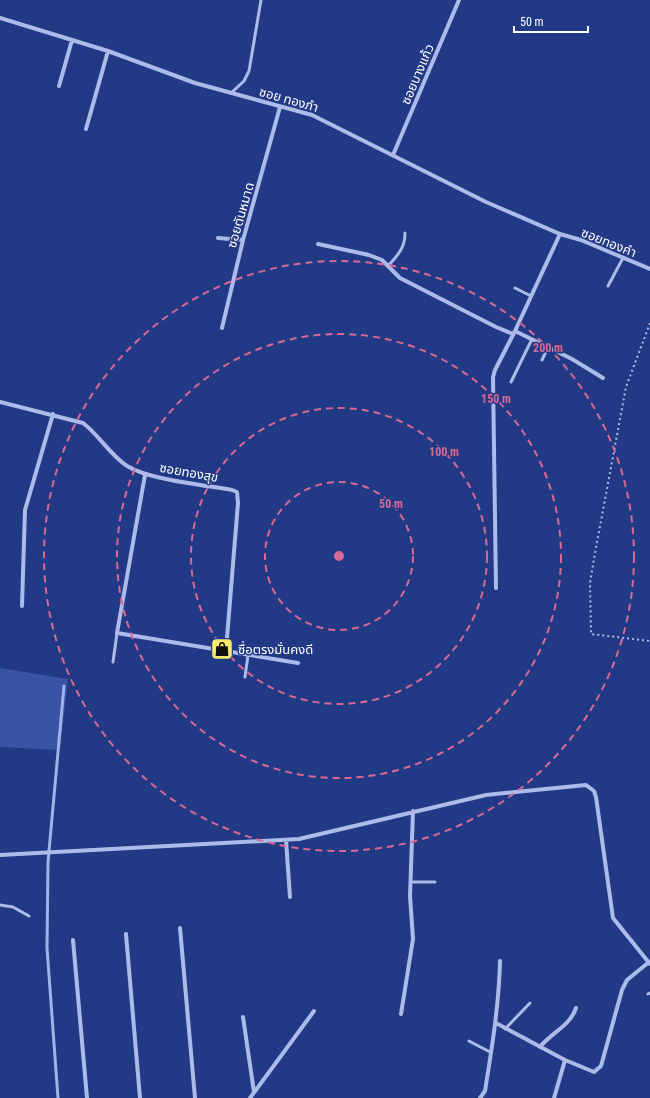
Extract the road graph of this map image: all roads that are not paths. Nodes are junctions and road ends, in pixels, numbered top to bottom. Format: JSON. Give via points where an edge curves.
{"nodes":[{"id":1,"x":261,"y":0,"type":"edge"},
{"id":2,"x":459,"y":0,"type":"edge"},
{"id":3,"x":0,"y":18,"type":"edge"},
{"id":4,"x":72,"y":40,"type":"junction"},
{"id":5,"x":108,"y":51,"type":"junction"},
{"id":6,"x":58,"y":86,"type":"dead end"},
{"id":7,"x":231,"y":93,"type":"junction"},
{"id":8,"x":280,"y":108,"type":"junction"},
{"id":9,"x":86,"y":128,"type":"dead end"},
{"id":10,"x":393,"y":155,"type":"junction"},
{"id":11,"x":405,"y":233,"type":"dead end"},
{"id":12,"x":560,"y":234,"type":"junction"},
{"id":13,"x":218,"y":238,"type":"dead end"},
{"id":14,"x":243,"y":240,"type":"junction"},
{"id":15,"x":318,"y":244,"type":"dead end"},
{"id":16,"x":623,"y":258,"type":"junction"},
{"id":17,"x":388,"y":266,"type":"junction"},
{"id":18,"x":650,"y":269,"type":"edge"},
{"id":19,"x":608,"y":286,"type":"dead end"},
{"id":20,"x":515,"y":288,"type":"dead end"},
{"id":21,"x":531,"y":296,"type":"junction"},
{"id":22,"x":222,"y":328,"type":"dead end"},
{"id":23,"x":514,"y":333,"type":"junction"},
{"id":24,"x":532,"y":339,"type":"junction"},
{"id":25,"x":548,"y":347,"type":"junction"},
{"id":26,"x":542,"y":360,"type":"dead end"},
{"id":27,"x":603,"y":378,"type":"dead end"},
{"id":28,"x":511,"y":382,"type":"dead end"},
{"id":29,"x":0,"y":402,"type":"edge"},
{"id":30,"x":54,"y":414,"type":"junction"},
{"id":31,"x":145,"y":475,"type":"junction"},
{"id":32,"x":496,"y":588,"type":"dead end"},
{"id":33,"x":22,"y":606,"type":"dead end"},
{"id":34,"x":118,"y":632,"type":"junction"},
{"id":35,"x":226,"y":650,"type":"junction"},
{"id":36,"x":248,"y":655,"type":"junction"},
{"id":37,"x":113,"y":662,"type":"dead end"},
{"id":38,"x":298,"y":663,"type":"dead end"},
{"id":39,"x":245,"y":677,"type":"dead end"},
{"id":40,"x":413,"y":811,"type":"junction"},
{"id":41,"x":286,"y":840,"type":"junction"},
{"id":42,"x":0,"y":855,"type":"edge"},
{"id":43,"x":410,"y":882,"type":"junction"},
{"id":44,"x":435,"y":882,"type":"dead end"},
{"id":45,"x":290,"y":897,"type":"dead end"},
{"id":46,"x":0,"y":905,"type":"edge"},
{"id":47,"x":30,"y":916,"type":"dead end"},
{"id":48,"x":180,"y":928,"type":"dead end"},
{"id":49,"x":126,"y":934,"type":"dead end"},
{"id":50,"x":73,"y":940,"type":"dead end"},
{"id":51,"x":500,"y":961,"type":"dead end"},
{"id":52,"x":649,"y":963,"type":"edge"},
{"id":53,"x":530,"y":1003,"type":"dead end"},
{"id":54,"x":576,"y":1008,"type":"dead end"},
{"id":55,"x":314,"y":1012,"type":"dead end"},
{"id":56,"x":400,"y":1014,"type":"dead end"},
{"id":57,"x":243,"y":1017,"type":"dead end"},
{"id":58,"x":496,"y":1023,"type":"junction"},
{"id":59,"x":505,"y":1029,"type":"junction"},
{"id":60,"x":469,"y":1041,"type":"dead end"},
{"id":61,"x":540,"y":1047,"type":"junction"},
{"id":62,"x":490,"y":1052,"type":"junction"},
{"id":63,"x":564,"y":1060,"type":"junction"},
{"id":64,"x":254,"y":1092,"type":"junction"},
{"id":65,"x":87,"y":1098,"type":"edge"},
{"id":66,"x":140,"y":1098,"type":"edge"},
{"id":67,"x":195,"y":1098,"type":"edge"},
{"id":68,"x":250,"y":1098,"type":"edge"},
{"id":69,"x":480,"y":1098,"type":"edge"},
{"id":70,"x":554,"y":1098,"type":"edge"}],
"edges":[{"from":1,"to":7,"type":"lane","via":[[249,71],[244,81]]},
{"from":2,"to":10,"type":"street","name":"ซอยบางแก้ว"},
{"from":3,"to":4,"type":"street","name":"ซอย ทองภํา"},
{"from":4,"to":5,"type":"street","name":"ซอย ทองภํา"},
{"from":4,"to":6,"type":"street"},
{"from":5,"to":7,"type":"street","name":"ซอย ทองภํา","via":[[195,83]]},
{"from":5,"to":9,"type":"street"},
{"from":7,"to":8,"type":"street","name":"ซอย ทองภํา"},
{"from":8,"to":10,"type":"street","name":"ซอย ทองภํา","via":[[323,119]]},
{"from":8,"to":14,"type":"street","name":"ซอยตันหมาด"},
{"from":10,"to":12,"type":"street","name":"ซอย ทองภํา","via":[[486,202]]},
{"from":11,"to":17,"type":"lane","via":[[405,245]]},
{"from":12,"to":16,"type":"street","name":"ซอยทองคำ"},
{"from":12,"to":21,"type":"street"},
{"from":13,"to":14,"type":"street"},
{"from":14,"to":22,"type":"street","name":"ซอยตันหมาด"},
{"from":15,"to":17,"type":"street","via":[[369,255],[382,260]]},
{"from":16,"to":18,"type":"street","name":"ซอยทองคำ"},
{"from":16,"to":19,"type":"lane"},
{"from":17,"to":23,"type":"street","via":[[400,278],[496,327]]},
{"from":20,"to":21,"type":"lane"},
{"from":21,"to":23,"type":"street"},
{"from":23,"to":24,"type":"street"},
{"from":23,"to":32,"type":"street","via":[[493,377]]},
{"from":24,"to":25,"type":"street"},
{"from":24,"to":28,"type":"lane"},
{"from":25,"to":26,"type":"lane"},
{"from":25,"to":27,"type":"street"},
{"from":29,"to":30,"type":"street","name":"ซอยทองสุข"},
{"from":30,"to":31,"type":"street","name":"ซอยทองสุข","via":[[83,423],[127,466]]},
{"from":30,"to":33,"type":"street","via":[[25,510]]},
{"from":31,"to":34,"type":"street"},
{"from":31,"to":35,"type":"street","name":"ซอยทองสุข","via":[[237,492]]},
{"from":34,"to":35,"type":"street"},
{"from":34,"to":37,"type":"lane"},
{"from":35,"to":36,"type":"street"},
{"from":36,"to":38,"type":"street"},
{"from":36,"to":39,"type":"lane"},
{"from":40,"to":41,"type":"street","via":[[321,835]]},
{"from":40,"to":43,"type":"street"},
{"from":40,"to":52,"type":"street","via":[[507,792],[586,785],[590,787],[596,797],[613,918]]},
{"from":41,"to":42,"type":"street"},
{"from":41,"to":45,"type":"street"},
{"from":43,"to":44,"type":"lane"},
{"from":43,"to":56,"type":"street","via":[[413,939]]},
{"from":46,"to":47,"type":"lane","via":[[13,907]]},
{"from":48,"to":67,"type":"street"},
{"from":49,"to":66,"type":"street"},
{"from":50,"to":65,"type":"street"},
{"from":51,"to":58,"type":"street"},
{"from":52,"to":63,"type":"street","via":[[627,980],[622,990],[601,1066],[590,1072]]},
{"from":53,"to":59,"type":"lane"},
{"from":54,"to":61,"type":"street","via":[[571,1020],[548,1037]]},
{"from":55,"to":64,"type":"street"},
{"from":57,"to":64,"type":"street"},
{"from":58,"to":59,"type":"street"},
{"from":58,"to":62,"type":"street"},
{"from":59,"to":61,"type":"street"},
{"from":60,"to":62,"type":"lane"},
{"from":61,"to":63,"type":"street"},
{"from":62,"to":69,"type":"street","via":[[485,1091]]},
{"from":63,"to":70,"type":"street"},
{"from":64,"to":68,"type":"street"}]}
